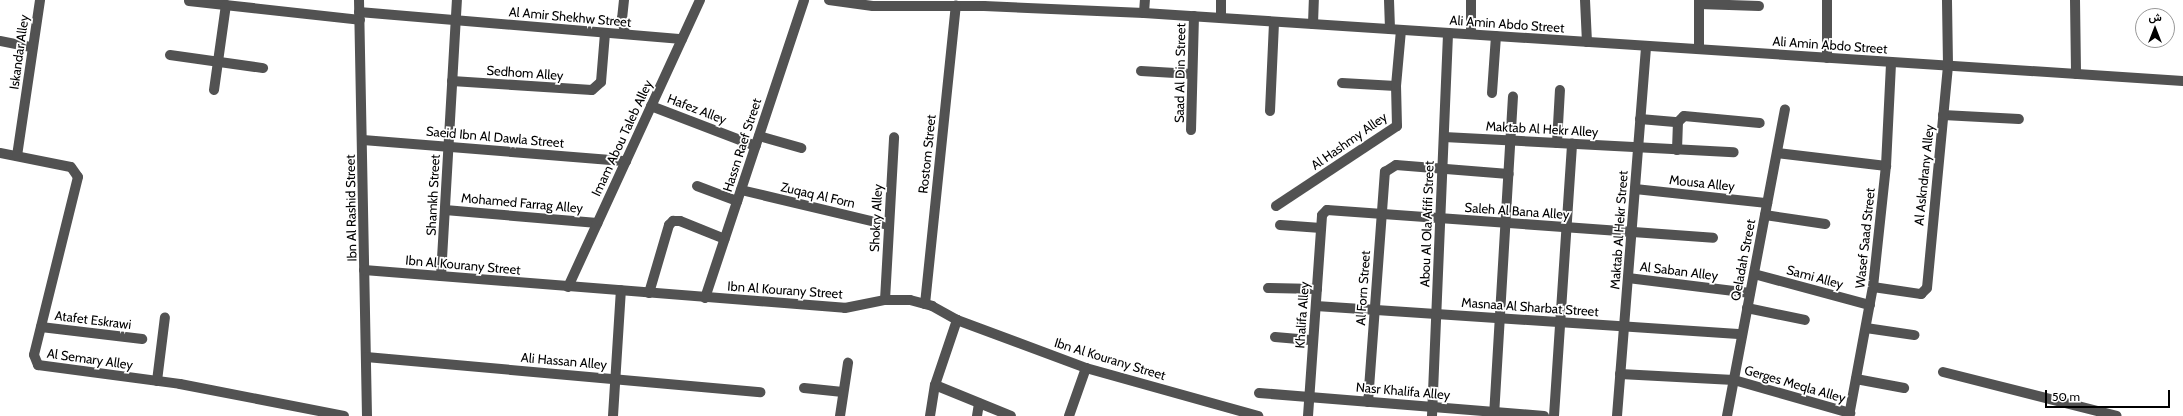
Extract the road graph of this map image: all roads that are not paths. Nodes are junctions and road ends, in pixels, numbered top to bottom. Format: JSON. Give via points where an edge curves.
{"nodes":[{"id":1,"x":40,"y":0,"type":"edge"},
{"id":2,"x":189,"y":0,"type":"edge"},
{"id":3,"x":359,"y":0,"type":"edge"},
{"id":4,"x":457,"y":0,"type":"edge"},
{"id":5,"x":624,"y":0,"type":"edge"},
{"id":6,"x":700,"y":0,"type":"edge"},
{"id":7,"x":804,"y":0,"type":"edge"},
{"id":8,"x":829,"y":0,"type":"edge"},
{"id":9,"x":1145,"y":0,"type":"edge"},
{"id":10,"x":1221,"y":0,"type":"edge"},
{"id":11,"x":1314,"y":0,"type":"edge"},
{"id":12,"x":1389,"y":0,"type":"edge"},
{"id":13,"x":1471,"y":0,"type":"edge"},
{"id":14,"x":1585,"y":0,"type":"edge"},
{"id":15,"x":1827,"y":0,"type":"edge"},
{"id":16,"x":1947,"y":0,"type":"edge"},
{"id":17,"x":2075,"y":0,"type":"edge"},
{"id":18,"x":1699,"y":2,"type":"edge"},
{"id":19,"x":895,"y":3,"type":"edge"},
{"id":20,"x":984,"y":3,"type":"edge"},
{"id":21,"x":226,"y":5,"type":"junction"},
{"id":22,"x":956,"y":6,"type":"junction"},
{"id":23,"x":1759,"y":6,"type":"dead end"},
{"id":24,"x":1144,"y":13,"type":"junction"},
{"id":25,"x":360,"y":16,"type":"junction"},
{"id":26,"x":1194,"y":16,"type":"junction"},
{"id":27,"x":1221,"y":18,"type":"junction"},
{"id":28,"x":456,"y":20,"type":"junction"},
{"id":29,"x":1274,"y":22,"type":"junction"},
{"id":30,"x":1313,"y":24,"type":"junction"},
{"id":31,"x":1390,"y":29,"type":"junction"},
{"id":32,"x":1401,"y":30,"type":"junction"},
{"id":33,"x":605,"y":33,"type":"junction"},
{"id":34,"x":1448,"y":33,"type":"junction"},
{"id":35,"x":625,"y":34,"type":"junction"},
{"id":36,"x":1471,"y":34,"type":"junction"},
{"id":37,"x":1496,"y":36,"type":"junction"},
{"id":38,"x":682,"y":39,"type":"junction"},
{"id":39,"x":0,"y":41,"type":"edge"},
{"id":40,"x":1586,"y":42,"type":"junction"},
{"id":41,"x":1646,"y":46,"type":"junction"},
{"id":42,"x":32,"y":47,"type":"junction"},
{"id":43,"x":1699,"y":49,"type":"junction"},
{"id":44,"x":170,"y":55,"type":"dead end"},
{"id":45,"x":1827,"y":58,"type":"junction"},
{"id":46,"x":218,"y":62,"type":"junction"},
{"id":47,"x":1891,"y":62,"type":"junction"},
{"id":48,"x":1948,"y":65,"type":"junction"},
{"id":49,"x":263,"y":68,"type":"dead end"},
{"id":50,"x":1141,"y":71,"type":"dead end"},
{"id":51,"x":1192,"y":74,"type":"junction"},
{"id":52,"x":2076,"y":74,"type":"junction"},
{"id":53,"x":452,"y":81,"type":"junction"},
{"id":54,"x":2183,"y":81,"type":"edge"},
{"id":55,"x":1342,"y":83,"type":"dead end"},
{"id":56,"x":1396,"y":86,"type":"junction"},
{"id":57,"x":214,"y":90,"type":"dead end"},
{"id":58,"x":1560,"y":90,"type":"dead end"},
{"id":59,"x":1492,"y":93,"type":"dead end"},
{"id":60,"x":1513,"y":97,"type":"dead end"},
{"id":61,"x":651,"y":106,"type":"junction"},
{"id":62,"x":1785,"y":109,"type":"dead end"},
{"id":63,"x":1270,"y":111,"type":"dead end"},
{"id":64,"x":1943,"y":115,"type":"junction"},
{"id":65,"x":1640,"y":119,"type":"junction"},
{"id":66,"x":2019,"y":119,"type":"dead end"},
{"id":67,"x":1678,"y":122,"type":"junction"},
{"id":68,"x":1760,"y":123,"type":"dead end"},
{"id":69,"x":1191,"y":130,"type":"dead end"},
{"id":70,"x":759,"y":136,"type":"junction"},
{"id":71,"x":894,"y":137,"type":"dead end"},
{"id":72,"x":1444,"y":137,"type":"junction"},
{"id":73,"x":363,"y":140,"type":"junction"},
{"id":74,"x":1511,"y":141,"type":"junction"},
{"id":75,"x":1557,"y":143,"type":"junction"},
{"id":76,"x":1572,"y":144,"type":"junction"},
{"id":77,"x":448,"y":146,"type":"junction"},
{"id":78,"x":756,"y":146,"type":"junction"},
{"id":79,"x":1638,"y":147,"type":"junction"},
{"id":80,"x":801,"y":148,"type":"dead end"},
{"id":81,"x":1677,"y":150,"type":"junction"},
{"id":82,"x":1734,"y":152,"type":"dead end"},
{"id":83,"x":0,"y":153,"type":"edge"},
{"id":84,"x":1777,"y":153,"type":"junction"},
{"id":85,"x":17,"y":156,"type":"junction"},
{"id":86,"x":626,"y":161,"type":"junction"},
{"id":87,"x":1886,"y":166,"type":"junction"},
{"id":88,"x":1443,"y":169,"type":"junction"},
{"id":89,"x":1509,"y":174,"type":"junction"},
{"id":90,"x":697,"y":186,"type":"dead end"},
{"id":91,"x":1635,"y":189,"type":"junction"},
{"id":92,"x":741,"y":190,"type":"junction"},
{"id":93,"x":737,"y":201,"type":"junction"},
{"id":94,"x":1767,"y":203,"type":"junction"},
{"id":95,"x":1276,"y":206,"type":"dead end"},
{"id":96,"x":445,"y":210,"type":"junction"},
{"id":97,"x":1381,"y":214,"type":"junction"},
{"id":98,"x":1765,"y":215,"type":"junction"},
{"id":99,"x":1322,"y":216,"type":"joint"},
{"id":100,"x":1441,"y":218,"type":"junction"},
{"id":101,"x":598,"y":223,"type":"junction"},
{"id":102,"x":1506,"y":223,"type":"junction"},
{"id":103,"x":1826,"y":224,"type":"dead end"},
{"id":104,"x":1280,"y":225,"type":"dead end"},
{"id":105,"x":888,"y":226,"type":"junction"},
{"id":106,"x":1567,"y":227,"type":"junction"},
{"id":107,"x":1321,"y":228,"type":"junction"},
{"id":108,"x":1632,"y":232,"type":"junction"},
{"id":109,"x":1714,"y":238,"type":"dead end"},
{"id":110,"x":725,"y":239,"type":"junction"},
{"id":111,"x":364,"y":270,"type":"junction"},
{"id":112,"x":1754,"y":274,"type":"junction"},
{"id":113,"x":441,"y":276,"type":"junction"},
{"id":114,"x":1628,"y":278,"type":"junction"},
{"id":115,"x":568,"y":287,"type":"junction"},
{"id":116,"x":1873,"y":287,"type":"junction"},
{"id":117,"x":1268,"y":288,"type":"dead end"},
{"id":118,"x":1317,"y":289,"type":"junction"},
{"id":119,"x":621,"y":290,"type":"junction"},
{"id":120,"x":1750,"y":292,"type":"junction"},
{"id":121,"x":650,"y":293,"type":"junction"},
{"id":122,"x":705,"y":298,"type":"junction"},
{"id":123,"x":885,"y":300,"type":"junction"},
{"id":124,"x":924,"y":304,"type":"junction"},
{"id":125,"x":1870,"y":305,"type":"junction"},
{"id":126,"x":1316,"y":306,"type":"junction"},
{"id":127,"x":1747,"y":308,"type":"junction"},
{"id":128,"x":1374,"y":310,"type":"junction"},
{"id":129,"x":1436,"y":314,"type":"junction"},
{"id":130,"x":165,"y":317,"type":"dead end"},
{"id":131,"x":1500,"y":318,"type":"junction"},
{"id":132,"x":957,"y":320,"type":"junction"},
{"id":133,"x":1805,"y":320,"type":"dead end"},
{"id":134,"x":1560,"y":322,"type":"junction"},
{"id":135,"x":1624,"y":326,"type":"junction"},
{"id":136,"x":41,"y":327,"type":"junction"},
{"id":137,"x":1866,"y":328,"type":"junction"},
{"id":138,"x":1742,"y":334,"type":"junction"},
{"id":139,"x":1914,"y":335,"type":"dead end"},
{"id":140,"x":1275,"y":337,"type":"dead end"},
{"id":141,"x":142,"y":339,"type":"dead end"},
{"id":142,"x":1313,"y":340,"type":"junction"},
{"id":143,"x":366,"y":357,"type":"junction"},
{"id":144,"x":848,"y":363,"type":"dead end"},
{"id":145,"x":1086,"y":368,"type":"junction"},
{"id":146,"x":1943,"y":372,"type":"dead end"},
{"id":147,"x":1620,"y":374,"type":"junction"},
{"id":148,"x":616,"y":378,"type":"junction"},
{"id":149,"x":1856,"y":379,"type":"junction"},
{"id":150,"x":1734,"y":380,"type":"junction"},
{"id":151,"x":157,"y":381,"type":"junction"},
{"id":152,"x":935,"y":385,"type":"junction"},
{"id":153,"x":804,"y":388,"type":"dead end"},
{"id":154,"x":1904,"y":388,"type":"dead end"},
{"id":155,"x":760,"y":392,"type":"dead end"},
{"id":156,"x":843,"y":392,"type":"junction"},
{"id":157,"x":1259,"y":393,"type":"dead end"},
{"id":158,"x":1309,"y":397,"type":"junction"},
{"id":159,"x":1368,"y":402,"type":"junction"},
{"id":160,"x":979,"y":403,"type":"junction"},
{"id":161,"x":1432,"y":411,"type":"edge"},
{"id":162,"x":1494,"y":414,"type":"edge"},
{"id":163,"x":1849,"y":414,"type":"edge"},
{"id":164,"x":344,"y":416,"type":"edge"},
{"id":165,"x":367,"y":416,"type":"edge"},
{"id":166,"x":613,"y":416,"type":"edge"},
{"id":167,"x":840,"y":416,"type":"edge"},
{"id":168,"x":930,"y":416,"type":"edge"},
{"id":169,"x":977,"y":416,"type":"edge"},
{"id":170,"x":1011,"y":416,"type":"edge"},
{"id":171,"x":1069,"y":416,"type":"edge"},
{"id":172,"x":1258,"y":416,"type":"edge"},
{"id":173,"x":1308,"y":416,"type":"edge"},
{"id":174,"x":1544,"y":416,"type":"edge"},
{"id":175,"x":1554,"y":416,"type":"edge"},
{"id":176,"x":1617,"y":416,"type":"edge"},
{"id":177,"x":1727,"y":416,"type":"edge"},
{"id":178,"x":2117,"y":416,"type":"edge"}],
"edges":[{"from":1,"to":42,"type":"street","name":"Iskandar Alley"},
{"from":2,"to":21,"type":"street","name":"Al Amir Shekhw Street"},
{"from":3,"to":25,"type":"street","name":"Ibn Al Rashid Street"},
{"from":4,"to":28,"type":"street","name":"Shamkh Street"},
{"from":5,"to":35,"type":"street","via":[[622,18]]},
{"from":6,"to":38,"type":"street","name":"Imam Abou Taleb Alley"},
{"from":7,"to":70,"type":"street","name":"Hassn Raef Street"},
{"from":8,"to":19,"type":"street","name":"Ali Amin Abdo Street"},
{"from":9,"to":24,"type":"street"},
{"from":10,"to":27,"type":"street"},
{"from":11,"to":30,"type":"street"},
{"from":12,"to":31,"type":"street"},
{"from":13,"to":36,"type":"street"},
{"from":14,"to":40,"type":"street"},
{"from":15,"to":45,"type":"street"},
{"from":16,"to":48,"type":"street","name":"Al Askndrany Alley"},
{"from":17,"to":52,"type":"street"},
{"from":18,"to":23,"type":"street"},
{"from":18,"to":43,"type":"street"},
{"from":19,"to":22,"type":"street","name":"Ali Amin Abdo Street"},
{"from":20,"to":22,"type":"street","name":"Ali Amin Abdo Street"},
{"from":20,"to":24,"type":"street","name":"Ali Amin Abdo Street"},
{"from":21,"to":25,"type":"street","name":"Al Amir Shekhw Street"},
{"from":21,"to":46,"type":"street"},
{"from":22,"to":124,"type":"street","name":"Rostom Street"},
{"from":24,"to":26,"type":"street","name":"Ali Amin Abdo Street"},
{"from":25,"to":28,"type":"street","name":"Al Amir Shekhw Street"},
{"from":25,"to":73,"type":"street","name":"Ibn Al Rashid Street"},
{"from":26,"to":27,"type":"street","name":"Ali Amin Abdo Street"},
{"from":26,"to":51,"type":"street","name":"Saad Al Din Street"},
{"from":27,"to":29,"type":"street","name":"Ali Amin Abdo Street"},
{"from":28,"to":33,"type":"street","name":"Al Amir Shekhw Street"},
{"from":28,"to":53,"type":"street","name":"Shamkh Street"},
{"from":29,"to":30,"type":"street","name":"Ali Amin Abdo Street"},
{"from":29,"to":63,"type":"street"},
{"from":30,"to":31,"type":"street","name":"Ali Amin Abdo Street"},
{"from":31,"to":32,"type":"street","name":"Ali Amin Abdo Street"},
{"from":32,"to":34,"type":"street","name":"Ali Amin Abdo Street"},
{"from":32,"to":56,"type":"street","name":"Al Hashmy Alley"},
{"from":33,"to":35,"type":"street","name":"Al Amir Shekhw Street"},
{"from":33,"to":53,"type":"street","name":"Sedhom Alley","via":[[601,82],[596,89],[589,91]]},
{"from":34,"to":36,"type":"street","name":"Ali Amin Abdo Street"},
{"from":34,"to":72,"type":"street","name":"Abou Al Ola Afifi Street"},
{"from":35,"to":38,"type":"street","name":"Al Amir Shekhw Street"},
{"from":36,"to":37,"type":"street","name":"Ali Amin Abdo Street"},
{"from":37,"to":40,"type":"street","name":"Ali Amin Abdo Street"},
{"from":37,"to":59,"type":"street"},
{"from":38,"to":61,"type":"street","name":"Imam Abou Taleb Alley"},
{"from":39,"to":42,"type":"street"},
{"from":40,"to":41,"type":"street","name":"Ali Amin Abdo Street"},
{"from":41,"to":43,"type":"street","name":"Ali Amin Abdo Street"},
{"from":41,"to":65,"type":"street","name":"Maktab Al Hekr Street"},
{"from":42,"to":85,"type":"street","name":"Iskandar Alley"},
{"from":43,"to":45,"type":"street","name":"Ali Amin Abdo Street"},
{"from":44,"to":46,"type":"street"},
{"from":45,"to":47,"type":"street","name":"Ali Amin Abdo Street"},
{"from":46,"to":49,"type":"street"},
{"from":46,"to":57,"type":"street"},
{"from":47,"to":48,"type":"street","name":"Ali Amin Abdo Street"},
{"from":47,"to":87,"type":"street","name":"Wasef Saad Street"},
{"from":48,"to":52,"type":"street","name":"Ali Amin Abdo Street"},
{"from":48,"to":64,"type":"street","name":"Al Askndrany Alley"},
{"from":50,"to":51,"type":"street"},
{"from":51,"to":69,"type":"street","name":"Saad Al Din Street"},
{"from":52,"to":54,"type":"street","name":"Ali Amin Abdo Street"},
{"from":53,"to":77,"type":"street","name":"Shamkh Street"},
{"from":55,"to":56,"type":"street"},
{"from":56,"to":95,"type":"street","name":"Al Hashmy Alley","via":[[1398,122],[1395,128]]},
{"from":58,"to":75,"type":"street"},
{"from":60,"to":74,"type":"street"},
{"from":61,"to":78,"type":"street","name":"Hafez Alley"},
{"from":61,"to":86,"type":"street","name":"Imam Abou Taleb Alley"},
{"from":62,"to":84,"type":"street","name":"Qeladah Street"},
{"from":64,"to":66,"type":"street"},
{"from":64,"to":116,"type":"street","name":"Al Askndrany Alley","via":[[1927,288],[1921,294]]},
{"from":65,"to":67,"type":"street"},
{"from":65,"to":79,"type":"street","name":"Maktab Al Hekr Street"},
{"from":67,"to":68,"type":"street","via":[[1685,116]]},
{"from":67,"to":81,"type":"street"},
{"from":70,"to":78,"type":"street","name":"Hassn Raef Street"},
{"from":70,"to":80,"type":"street"},
{"from":71,"to":105,"type":"street","name":"Shokry Alley"},
{"from":72,"to":74,"type":"street","name":"Maktab Al Hekr Alley"},
{"from":72,"to":88,"type":"street","name":"Abou Al Ola Afifi Street"},
{"from":73,"to":77,"type":"street","name":"Saeid Ibn Al Dawla Street"},
{"from":73,"to":111,"type":"street","name":"Ibn Al Rashid Street"},
{"from":74,"to":75,"type":"street","name":"Maktab Al Hekr Alley"},
{"from":74,"to":89,"type":"street"},
{"from":75,"to":76,"type":"street","name":"Maktab Al Hekr Alley"},
{"from":76,"to":79,"type":"street","name":"Maktab Al Hekr Alley"},
{"from":76,"to":106,"type":"street"},
{"from":77,"to":86,"type":"street","name":"Saeid Ibn Al Dawla Street"},
{"from":77,"to":96,"type":"street","name":"Shamkh Street"},
{"from":78,"to":92,"type":"street","name":"Hassn Raef Street"},
{"from":79,"to":81,"type":"street","name":"Maktab Al Hekr Alley"},
{"from":79,"to":91,"type":"street","name":"Maktab Al Hekr Street"},
{"from":81,"to":82,"type":"street","name":"Maktab Al Hekr Alley"},
{"from":83,"to":85,"type":"street","name":"Al Semary Alley"},
{"from":84,"to":87,"type":"street"},
{"from":84,"to":94,"type":"street","name":"Qeladah Street"},
{"from":85,"to":136,"type":"street","name":"Al Semary Alley","via":[[71,166],[78,177]]},
{"from":86,"to":101,"type":"street","name":"Imam Abou Taleb Alley"},
{"from":87,"to":116,"type":"street","name":"Wasef Saad Street"},
{"from":88,"to":89,"type":"street"},
{"from":88,"to":97,"type":"street","name":"Al Forn Street","via":[[1396,165],[1388,168],[1383,176]]},
{"from":88,"to":100,"type":"street","name":"Abou Al Ola Afifi Street"},
{"from":89,"to":102,"type":"street"},
{"from":90,"to":93,"type":"street"},
{"from":91,"to":94,"type":"street","name":"Mousa Alley"},
{"from":91,"to":108,"type":"street","name":"Maktab Al Hekr Street"},
{"from":92,"to":93,"type":"street","name":"Hassn Raef Street"},
{"from":92,"to":105,"type":"street","name":"Zuqaq Al Forn"},
{"from":93,"to":110,"type":"street","name":"Hassn Raef Street"},
{"from":94,"to":98,"type":"street","name":"Qeladah Street"},
{"from":96,"to":101,"type":"street","name":"Mohamed Farrag Alley"},
{"from":96,"to":113,"type":"street","name":"Shamkh Street"},
{"from":97,"to":99,"type":"street","name":"Saleh Al Bana Alley","via":[[1327,210]]},
{"from":97,"to":100,"type":"street","name":"Saleh Al Bana Alley"},
{"from":97,"to":128,"type":"street","name":"Al Forn Street"},
{"from":98,"to":103,"type":"street"},
{"from":98,"to":112,"type":"street","name":"Qeladah Street"},
{"from":99,"to":107,"type":"street","name":"Khalifa Alley"},
{"from":100,"to":102,"type":"street","name":"Saleh Al Bana Alley"},
{"from":100,"to":129,"type":"street","name":"Abou Al Ola Afifi Street"},
{"from":101,"to":115,"type":"street","name":"Imam Abou Taleb Alley"},
{"from":102,"to":106,"type":"street","name":"Saleh Al Bana Alley"},
{"from":102,"to":131,"type":"street"},
{"from":104,"to":107,"type":"street"},
{"from":105,"to":123,"type":"street","name":"Shokry Alley"},
{"from":106,"to":108,"type":"street","name":"Saleh Al Bana Alley"},
{"from":106,"to":134,"type":"street"},
{"from":107,"to":118,"type":"street","name":"Khalifa Alley"},
{"from":108,"to":109,"type":"street","name":"Saleh Al Bana Alley"},
{"from":108,"to":114,"type":"street","name":"Maktab Al Hekr Street"},
{"from":110,"to":121,"type":"street","via":[[680,221],[673,221],[669,225]]},
{"from":110,"to":122,"type":"street","name":"Hassn Raef Street"},
{"from":111,"to":113,"type":"street","name":"Ibn Al Kourany Street"},
{"from":111,"to":143,"type":"street","name":"Ibn Al Rashid Street"},
{"from":112,"to":120,"type":"street","name":"Qeladah Street"},
{"from":112,"to":125,"type":"street","name":"Sami Alley"},
{"from":113,"to":115,"type":"street","name":"Ibn Al Kourany Street"},
{"from":114,"to":120,"type":"street","name":"Al Saban Alley"},
{"from":114,"to":135,"type":"street","name":"Maktab Al Hekr Street"},
{"from":115,"to":119,"type":"street","name":"Ibn Al Kourany Street"},
{"from":116,"to":125,"type":"street","name":"Wasef Saad Street"},
{"from":117,"to":118,"type":"street"},
{"from":118,"to":126,"type":"street","name":"Khalifa Alley"},
{"from":119,"to":121,"type":"street","name":"Ibn Al Kourany Street"},
{"from":119,"to":148,"type":"street"},
{"from":120,"to":127,"type":"street","name":"Qeladah Street"},
{"from":121,"to":122,"type":"street","name":"Ibn Al Kourany Street"},
{"from":122,"to":123,"type":"street","name":"Ibn Al Kourany Street","via":[[845,308]]},
{"from":123,"to":124,"type":"street","name":"Ibn Al Kourany Street","via":[[910,300]]},
{"from":124,"to":132,"type":"street","name":"Ibn Al Kourany Street"},
{"from":125,"to":137,"type":"street","name":"Wasef Saad Street"},
{"from":126,"to":128,"type":"street","name":"Masnaa Al Sharbat Street"},
{"from":126,"to":142,"type":"street","name":"Khalifa Alley"},
{"from":127,"to":133,"type":"street"},
{"from":127,"to":138,"type":"street","name":"Qeladah Street"},
{"from":128,"to":129,"type":"street","name":"Masnaa Al Sharbat Street"},
{"from":128,"to":159,"type":"street","name":"Al Forn Street"},
{"from":129,"to":131,"type":"street","name":"Masnaa Al Sharbat Street"},
{"from":129,"to":161,"type":"street","name":"Abou Al Ola Afifi Street"},
{"from":130,"to":151,"type":"street"},
{"from":131,"to":134,"type":"street","name":"Masnaa Al Sharbat Street"},
{"from":131,"to":162,"type":"street"},
{"from":132,"to":145,"type":"street","name":"Ibn Al Kourany Street"},
{"from":132,"to":152,"type":"street"},
{"from":134,"to":135,"type":"street","name":"Masnaa Al Sharbat Street"},
{"from":134,"to":175,"type":"street"},
{"from":135,"to":138,"type":"street","name":"Masnaa Al Sharbat Street"},
{"from":135,"to":147,"type":"street","name":"Maktab Al Hekr Street"},
{"from":136,"to":141,"type":"street","name":"Atafet Eskrawi"},
{"from":136,"to":151,"type":"street","name":"Al Semary Alley","via":[[34,355],[38,364]]},
{"from":137,"to":139,"type":"street"},
{"from":137,"to":149,"type":"street","name":"Wasef Saad Street"},
{"from":138,"to":150,"type":"street","name":"Qeladah Street"},
{"from":140,"to":142,"type":"street"},
{"from":142,"to":158,"type":"street","name":"Khalifa Alley"},
{"from":143,"to":148,"type":"street","name":"Ali Hassan Alley"},
{"from":143,"to":165,"type":"street","name":"Ibn Al Rashid Street"},
{"from":144,"to":156,"type":"street"},
{"from":145,"to":171,"type":"street"},
{"from":145,"to":172,"type":"street","name":"Ibn Al Kourany Street"},
{"from":146,"to":178,"type":"street"},
{"from":147,"to":150,"type":"street","name":"Gerges Meqla Alley"},
{"from":147,"to":176,"type":"street","name":"Maktab Al Hekr Street"},
{"from":148,"to":155,"type":"street","name":"Ali Hassan Alley"},
{"from":148,"to":166,"type":"street"},
{"from":149,"to":154,"type":"street"},
{"from":149,"to":163,"type":"street","name":"Wasef Saad Street"},
{"from":150,"to":163,"type":"street","name":"Gerges Meqla Alley"},
{"from":150,"to":177,"type":"street","name":"Qeladah Street"},
{"from":151,"to":164,"type":"street","name":"Al Semary Alley"},
{"from":152,"to":160,"type":"street"},
{"from":152,"to":168,"type":"street"},
{"from":153,"to":156,"type":"street"},
{"from":156,"to":167,"type":"street"},
{"from":157,"to":158,"type":"street","name":"Nasr Khalifa Alley"},
{"from":158,"to":159,"type":"street","name":"Nasr Khalifa Alley"},
{"from":158,"to":173,"type":"street","name":"Khalifa Alley"},
{"from":159,"to":161,"type":"street","name":"Nasr Khalifa Alley"},
{"from":160,"to":169,"type":"street"},
{"from":160,"to":170,"type":"street"},
{"from":161,"to":162,"type":"street","name":"Nasr Khalifa Alley"},
{"from":162,"to":174,"type":"street","name":"Nasr Khalifa Alley"}]}
